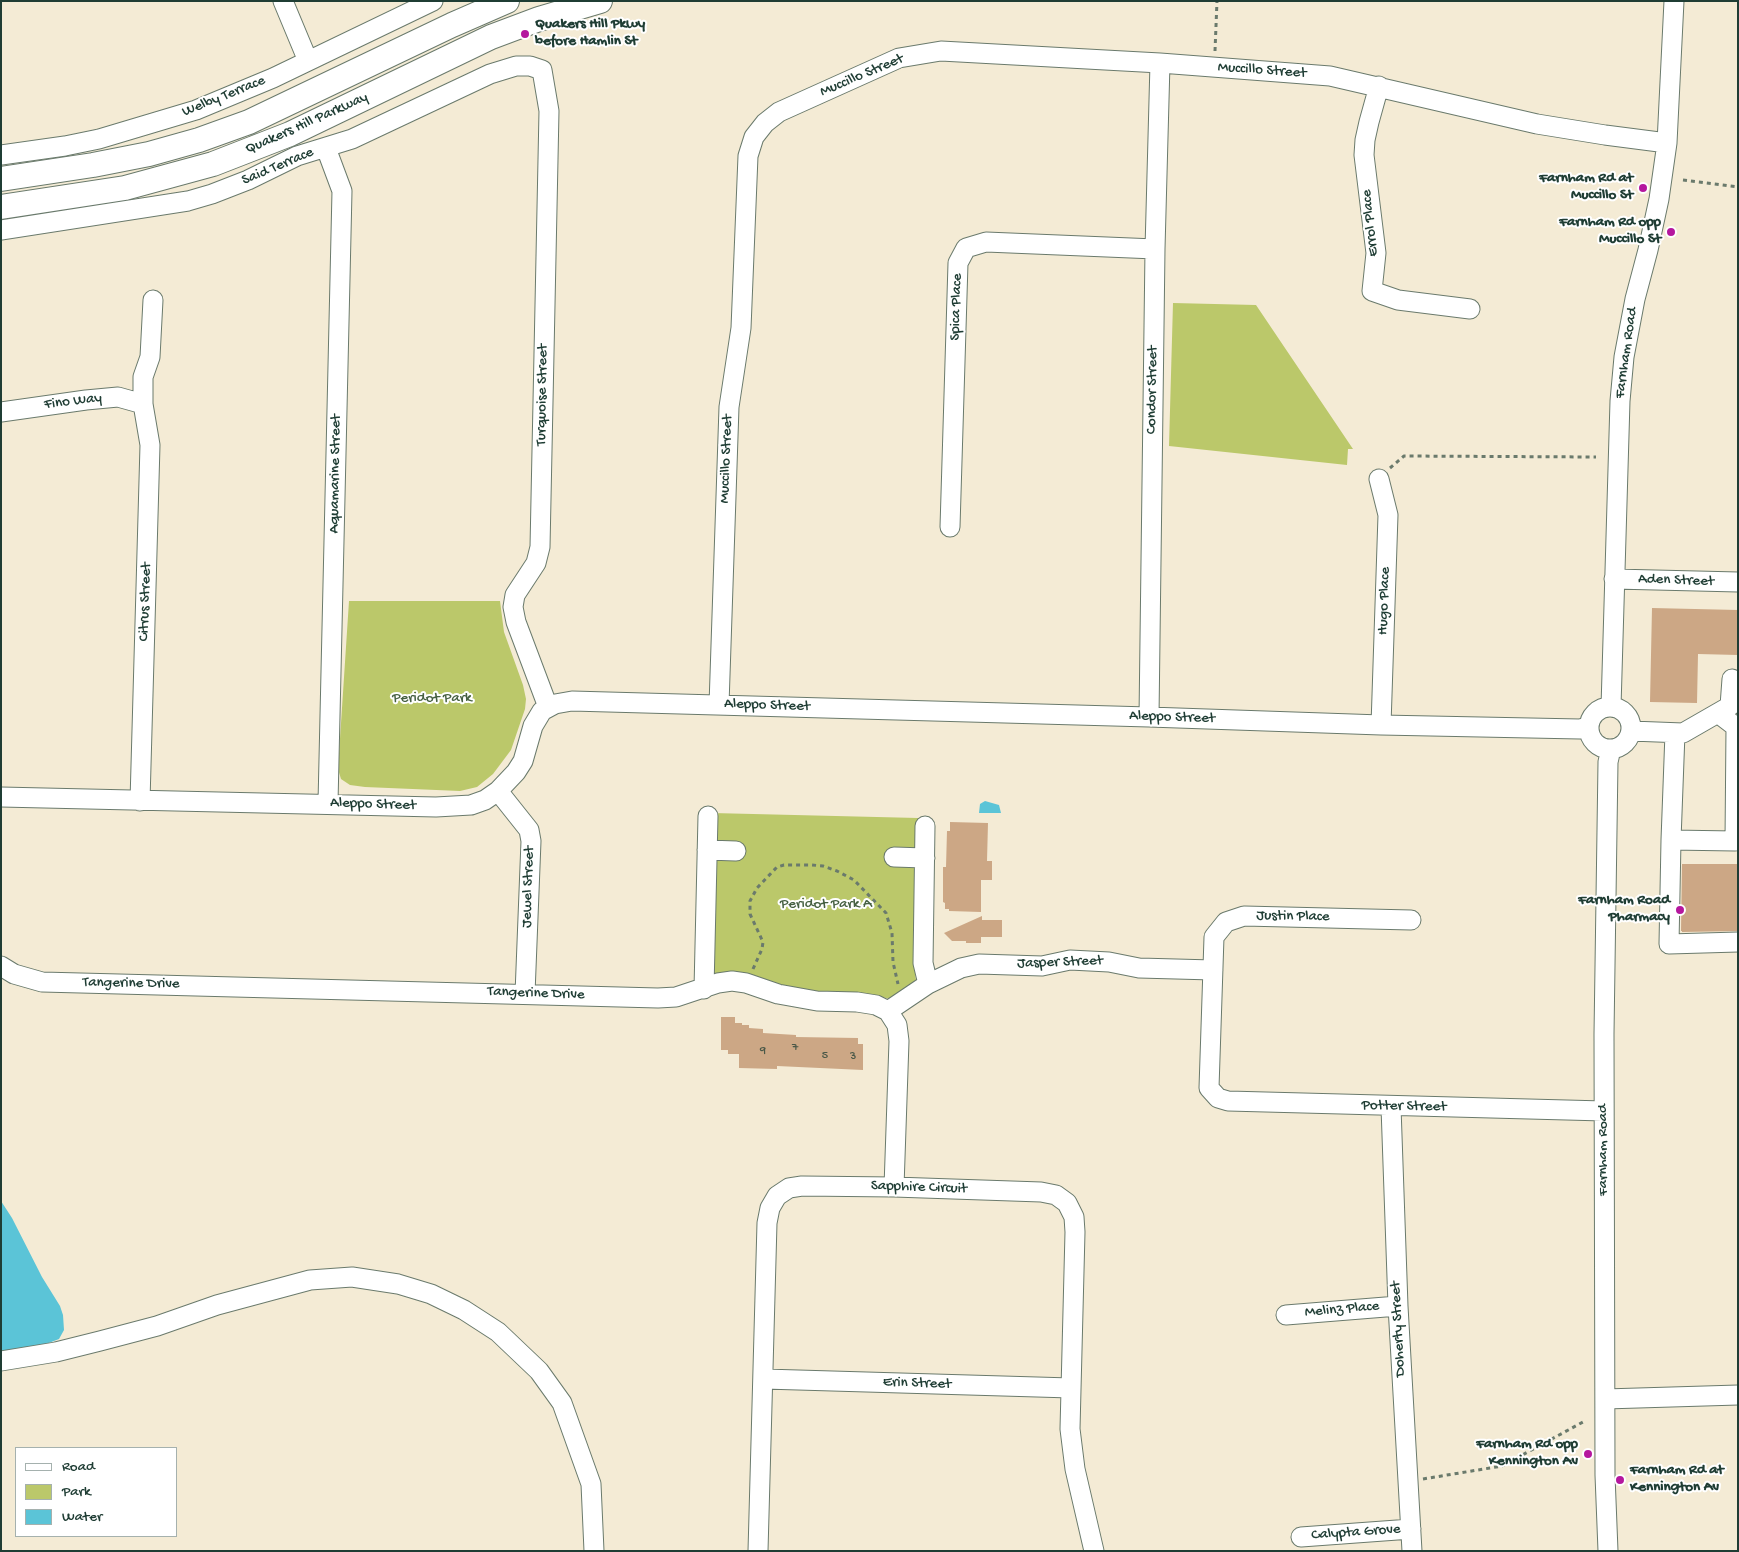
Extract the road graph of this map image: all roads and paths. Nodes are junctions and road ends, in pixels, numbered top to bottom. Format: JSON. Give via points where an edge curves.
{"nodes":[{"id":1,"x":283,"y":1,"type":"edge"},
{"id":2,"x":433,"y":1,"type":"edge"},
{"id":3,"x":507,"y":1,"type":"edge"},
{"id":4,"x":600,"y":1,"type":"edge"},
{"id":5,"x":1217,"y":1,"type":"edge"},
{"id":6,"x":1674,"y":1,"type":"edge"},
{"id":7,"x":308,"y":61,"type":"junction"},
{"id":8,"x":1160,"y":63,"type":"junction"},
{"id":9,"x":1214,"y":67,"type":"junction"},
{"id":10,"x":542,"y":70,"type":"joint"},
{"id":11,"x":1379,"y":86,"type":"junction"},
{"id":12,"x":1667,"y":142,"type":"junction"},
{"id":13,"x":326,"y":148,"type":"junction"},
{"id":14,"x":1,"y":155,"type":"edge"},
{"id":15,"x":1,"y":179,"type":"edge"},
{"id":16,"x":1683,"y":180,"type":"dead end"},
{"id":17,"x":1738,"y":187,"type":"edge"},
{"id":18,"x":1,"y":207,"type":"edge"},
{"id":19,"x":1,"y":230,"type":"edge"},
{"id":20,"x":1155,"y":249,"type":"junction"},
{"id":21,"x":153,"y":300,"type":"dead end"},
{"id":22,"x":1470,"y":309,"type":"dead end"},
{"id":23,"x":143,"y":404,"type":"junction"},
{"id":24,"x":1,"y":412,"type":"edge"},
{"id":25,"x":1596,"y":457,"type":"dead end"},
{"id":26,"x":1379,"y":478,"type":"joint"},
{"id":27,"x":950,"y":527,"type":"dead end"},
{"id":28,"x":1614,"y":579,"type":"junction"},
{"id":29,"x":1738,"y":582,"type":"edge"},
{"id":30,"x":1732,"y":679,"type":"dead end"},
{"id":31,"x":719,"y":705,"type":"junction"},
{"id":32,"x":548,"y":707,"type":"junction"},
{"id":33,"x":1611,"y":707,"type":"junction"},
{"id":34,"x":1718,"y":714,"type":"junction"},
{"id":35,"x":1149,"y":717,"type":"junction"},
{"id":36,"x":1381,"y":725,"type":"junction"},
{"id":37,"x":1588,"y":727,"type":"junction"},
{"id":38,"x":1631,"y":731,"type":"junction"},
{"id":39,"x":1675,"y":732,"type":"junction"},
{"id":40,"x":1611,"y":750,"type":"junction"},
{"id":41,"x":498,"y":791,"type":"junction"},
{"id":42,"x":1,"y":797,"type":"edge"},
{"id":43,"x":140,"y":801,"type":"junction"},
{"id":44,"x":328,"y":803,"type":"junction"},
{"id":45,"x":708,"y":816,"type":"dead end"},
{"id":46,"x":925,"y":826,"type":"dead end"},
{"id":47,"x":1672,"y":840,"type":"junction"},
{"id":48,"x":707,"y":850,"type":"junction"},
{"id":49,"x":736,"y":851,"type":"dead end"},
{"id":50,"x":894,"y":857,"type":"dead end"},
{"id":51,"x":925,"y":858,"type":"junction"},
{"id":52,"x":1411,"y":920,"type":"dead end"},
{"id":53,"x":1738,"y":942,"type":"edge"},
{"id":54,"x":1,"y":966,"type":"edge"},
{"id":55,"x":1213,"y":970,"type":"junction"},
{"id":56,"x":746,"y":983,"type":"junction"},
{"id":57,"x":928,"y":984,"type":"junction"},
{"id":58,"x":704,"y":989,"type":"junction"},
{"id":59,"x":525,"y":994,"type":"junction"},
{"id":60,"x":896,"y":1006,"type":"junction"},
{"id":61,"x":1209,"y":1088,"type":"joint"},
{"id":62,"x":1391,"y":1107,"type":"junction"},
{"id":63,"x":1604,"y":1111,"type":"junction"},
{"id":64,"x":894,"y":1187,"type":"junction"},
{"id":65,"x":1398,"y":1306,"type":"junction"},
{"id":66,"x":1286,"y":1314,"type":"dead end"},
{"id":67,"x":6,"y":1361,"type":"edge"},
{"id":68,"x":764,"y":1379,"type":"junction"},
{"id":69,"x":1071,"y":1388,"type":"junction"},
{"id":70,"x":1738,"y":1395,"type":"edge"},
{"id":71,"x":1605,"y":1399,"type":"junction"},
{"id":72,"x":1583,"y":1422,"type":"dead end"},
{"id":73,"x":1408,"y":1481,"type":"junction"},
{"id":74,"x":1411,"y":1529,"type":"junction"},
{"id":75,"x":1301,"y":1537,"type":"dead end"},
{"id":76,"x":594,"y":1551,"type":"edge"},
{"id":77,"x":758,"y":1551,"type":"edge"},
{"id":78,"x":1094,"y":1551,"type":"edge"},
{"id":79,"x":1412,"y":1551,"type":"edge"},
{"id":80,"x":1608,"y":1551,"type":"edge"}],
"edges":[{"from":1,"to":7,"type":"street"},
{"from":2,"to":7,"type":"street","name":"Welby Terrace"},
{"from":3,"to":15,"type":"main road","name":"Quakers Hill Parkway","via":[[249,122],[199,140],[93,165]]},
{"from":4,"to":18,"type":"main road","name":"Quakers Hill Parkway","via":[[491,37],[290,134],[213,164],[125,188]]},
{"from":5,"to":9,"type":"path"},
{"from":6,"to":12,"type":"street","name":"Farnham Road"},
{"from":7,"to":14,"type":"street","name":"Welby Terrace","via":[[196,110],[130,131],[65,146]]},
{"from":8,"to":9,"type":"street","name":"Muccillo Street"},
{"from":8,"to":20,"type":"street","name":"Condor Street"},
{"from":8,"to":31,"type":"street","name":"Muccillo Street","via":[[941,51],[899,58],[779,112],[754,137],[748,156],[741,328],[729,407]]},
{"from":9,"to":11,"type":"street","name":"Muccillo Street","via":[[1330,76]]},
{"from":10,"to":13,"type":"street","name":"Said Terrace","via":[[516,66],[490,74]]},
{"from":10,"to":32,"type":"street","name":"Turquoise Street","via":[[549,111],[540,546],[536,563],[515,595],[513,607]]},
{"from":11,"to":12,"type":"street","name":"Muccillo Street","via":[[1537,124]]},
{"from":11,"to":22,"type":"street","name":"Errol Place","via":[[1364,147],[1376,253],[1372,291],[1398,300]]},
{"from":12,"to":28,"type":"street","name":"Farnham Road","via":[[1659,199],[1624,357],[1618,428]]},
{"from":13,"to":19,"type":"street","name":"Said Terrace","via":[[297,156],[248,180],[188,201]]},
{"from":13,"to":44,"type":"street","name":"Aquamarine Street","via":[[342,191]]},
{"from":16,"to":17,"type":"path"},
{"from":20,"to":27,"type":"street","name":"Spica Place","via":[[986,242],[966,248],[958,263]]},
{"from":20,"to":35,"type":"street","name":"Condor Street"},
{"from":21,"to":23,"type":"street","name":"Citrus Street","via":[[150,357],[143,377]]},
{"from":23,"to":24,"type":"street","name":"Fino Way","via":[[118,397]]},
{"from":23,"to":43,"type":"street","name":"Citrus Street","via":[[150,445]]},
{"from":25,"to":26,"type":"path","via":[[1404,456]]},
{"from":26,"to":36,"type":"street","name":"Hugo Place","via":[[1388,515]]},
{"from":28,"to":29,"type":"street","name":"Aden Street"},
{"from":28,"to":33,"type":"street","name":"Farnham Road"},
{"from":30,"to":34,"type":"street","via":[[1730,706]]},
{"from":31,"to":32,"type":"street","name":"Aleppo Street","via":[[572,701]]},
{"from":31,"to":35,"type":"street","name":"Aleppo Street"},
{"from":32,"to":41,"type":"street","name":"Aleppo Street","via":[[537,718],[523,761]]},
{"from":33,"to":37,"type":"street","via":[[1593,714]]},
{"from":33,"to":38,"type":"street","via":[[1624,713]]},
{"from":34,"to":39,"type":"street","via":[[1683,733]]},
{"from":34,"to":47,"type":"street","via":[[1736,727],[1734,841]]},
{"from":35,"to":36,"type":"street","name":"Aleppo Street"},
{"from":36,"to":37,"type":"street","name":"Aleppo Street"},
{"from":37,"to":40,"type":"street","via":[[1594,743]]},
{"from":38,"to":39,"type":"street"},
{"from":38,"to":40,"type":"street","via":[[1622,746]]},
{"from":39,"to":47,"type":"street"},
{"from":40,"to":63,"type":"street","name":"Farnham Road","via":[[1608,762]]},
{"from":41,"to":44,"type":"street","name":"Aleppo Street","via":[[485,800],[453,806]]},
{"from":41,"to":59,"type":"street","name":"Jewel Street","via":[[528,830],[531,841]]},
{"from":42,"to":43,"type":"street","name":"Aleppo Street"},
{"from":43,"to":44,"type":"street","name":"Aleppo Street"},
{"from":45,"to":48,"type":"street"},
{"from":46,"to":51,"type":"street"},
{"from":47,"to":53,"type":"street","via":[[1669,944]]},
{"from":48,"to":49,"type":"street"},
{"from":48,"to":58,"type":"street"},
{"from":50,"to":51,"type":"street"},
{"from":51,"to":57,"type":"street","via":[[924,963]]},
{"from":52,"to":55,"type":"street","name":"Justin Place","via":[[1244,916],[1226,922],[1214,937]]},
{"from":54,"to":59,"type":"street","name":"Tangerine Drive","via":[[14,974],[42,982]]},
{"from":55,"to":57,"type":"street","name":"Jasper Street","via":[[1139,968],[1109,962],[1070,960],[1042,966],[979,964],[961,968]]},
{"from":55,"to":61,"type":"street","name":"Justin Place"},
{"from":56,"to":58,"type":"street","name":"Tangerine Drive","via":[[718,983]]},
{"from":56,"to":60,"type":"street","name":"Tangerine Drive","via":[[778,994],[817,1001]]},
{"from":56,"to":60,"type":"path","via":[[762,948],[749,908],[757,888],[773,871],[784,865],[817,866],[854,880],[886,913],[892,933]]},
{"from":57,"to":60,"type":"street","name":"Jasper Street"},
{"from":58,"to":59,"type":"street","name":"Tangerine Drive","via":[[658,998]]},
{"from":60,"to":64,"type":"street"},
{"from":61,"to":62,"type":"street","name":"Potter Street","via":[[1218,1098],[1228,1101]]},
{"from":62,"to":63,"type":"street","name":"Potter Street"},
{"from":62,"to":65,"type":"street","name":"Doherty Street"},
{"from":63,"to":71,"type":"street","name":"Farnham Road"},
{"from":64,"to":68,"type":"street","name":"Sapphire Circuit","via":[[802,1186],[789,1188],[777,1196],[767,1223]]},
{"from":64,"to":69,"type":"street","name":"Sapphire Circuit","via":[[1041,1192],[1056,1195],[1067,1203],[1074,1217],[1075,1232]]},
{"from":65,"to":66,"type":"street","name":"Melinz Place"},
{"from":65,"to":73,"type":"street","name":"Doherty Street"},
{"from":67,"to":76,"type":"street","via":[[157,1326],[217,1305],[310,1280],[352,1277],[398,1284],[431,1294],[498,1332],[539,1371],[562,1403],[591,1484]]},
{"from":68,"to":69,"type":"street","name":"Erin Street"},
{"from":68,"to":77,"type":"street","name":"Sapphire Circuit"},
{"from":69,"to":78,"type":"street","name":"Sapphire Circuit","via":[[1072,1450]]},
{"from":70,"to":71,"type":"street"},
{"from":71,"to":80,"type":"street","name":"Farnham Road"},
{"from":72,"to":73,"type":"path","via":[[1502,1466]]},
{"from":73,"to":74,"type":"street","name":"Doherty Street"},
{"from":74,"to":75,"type":"street","name":"Calypta Grove"},
{"from":74,"to":79,"type":"street","name":"Doherty Street"}]}
